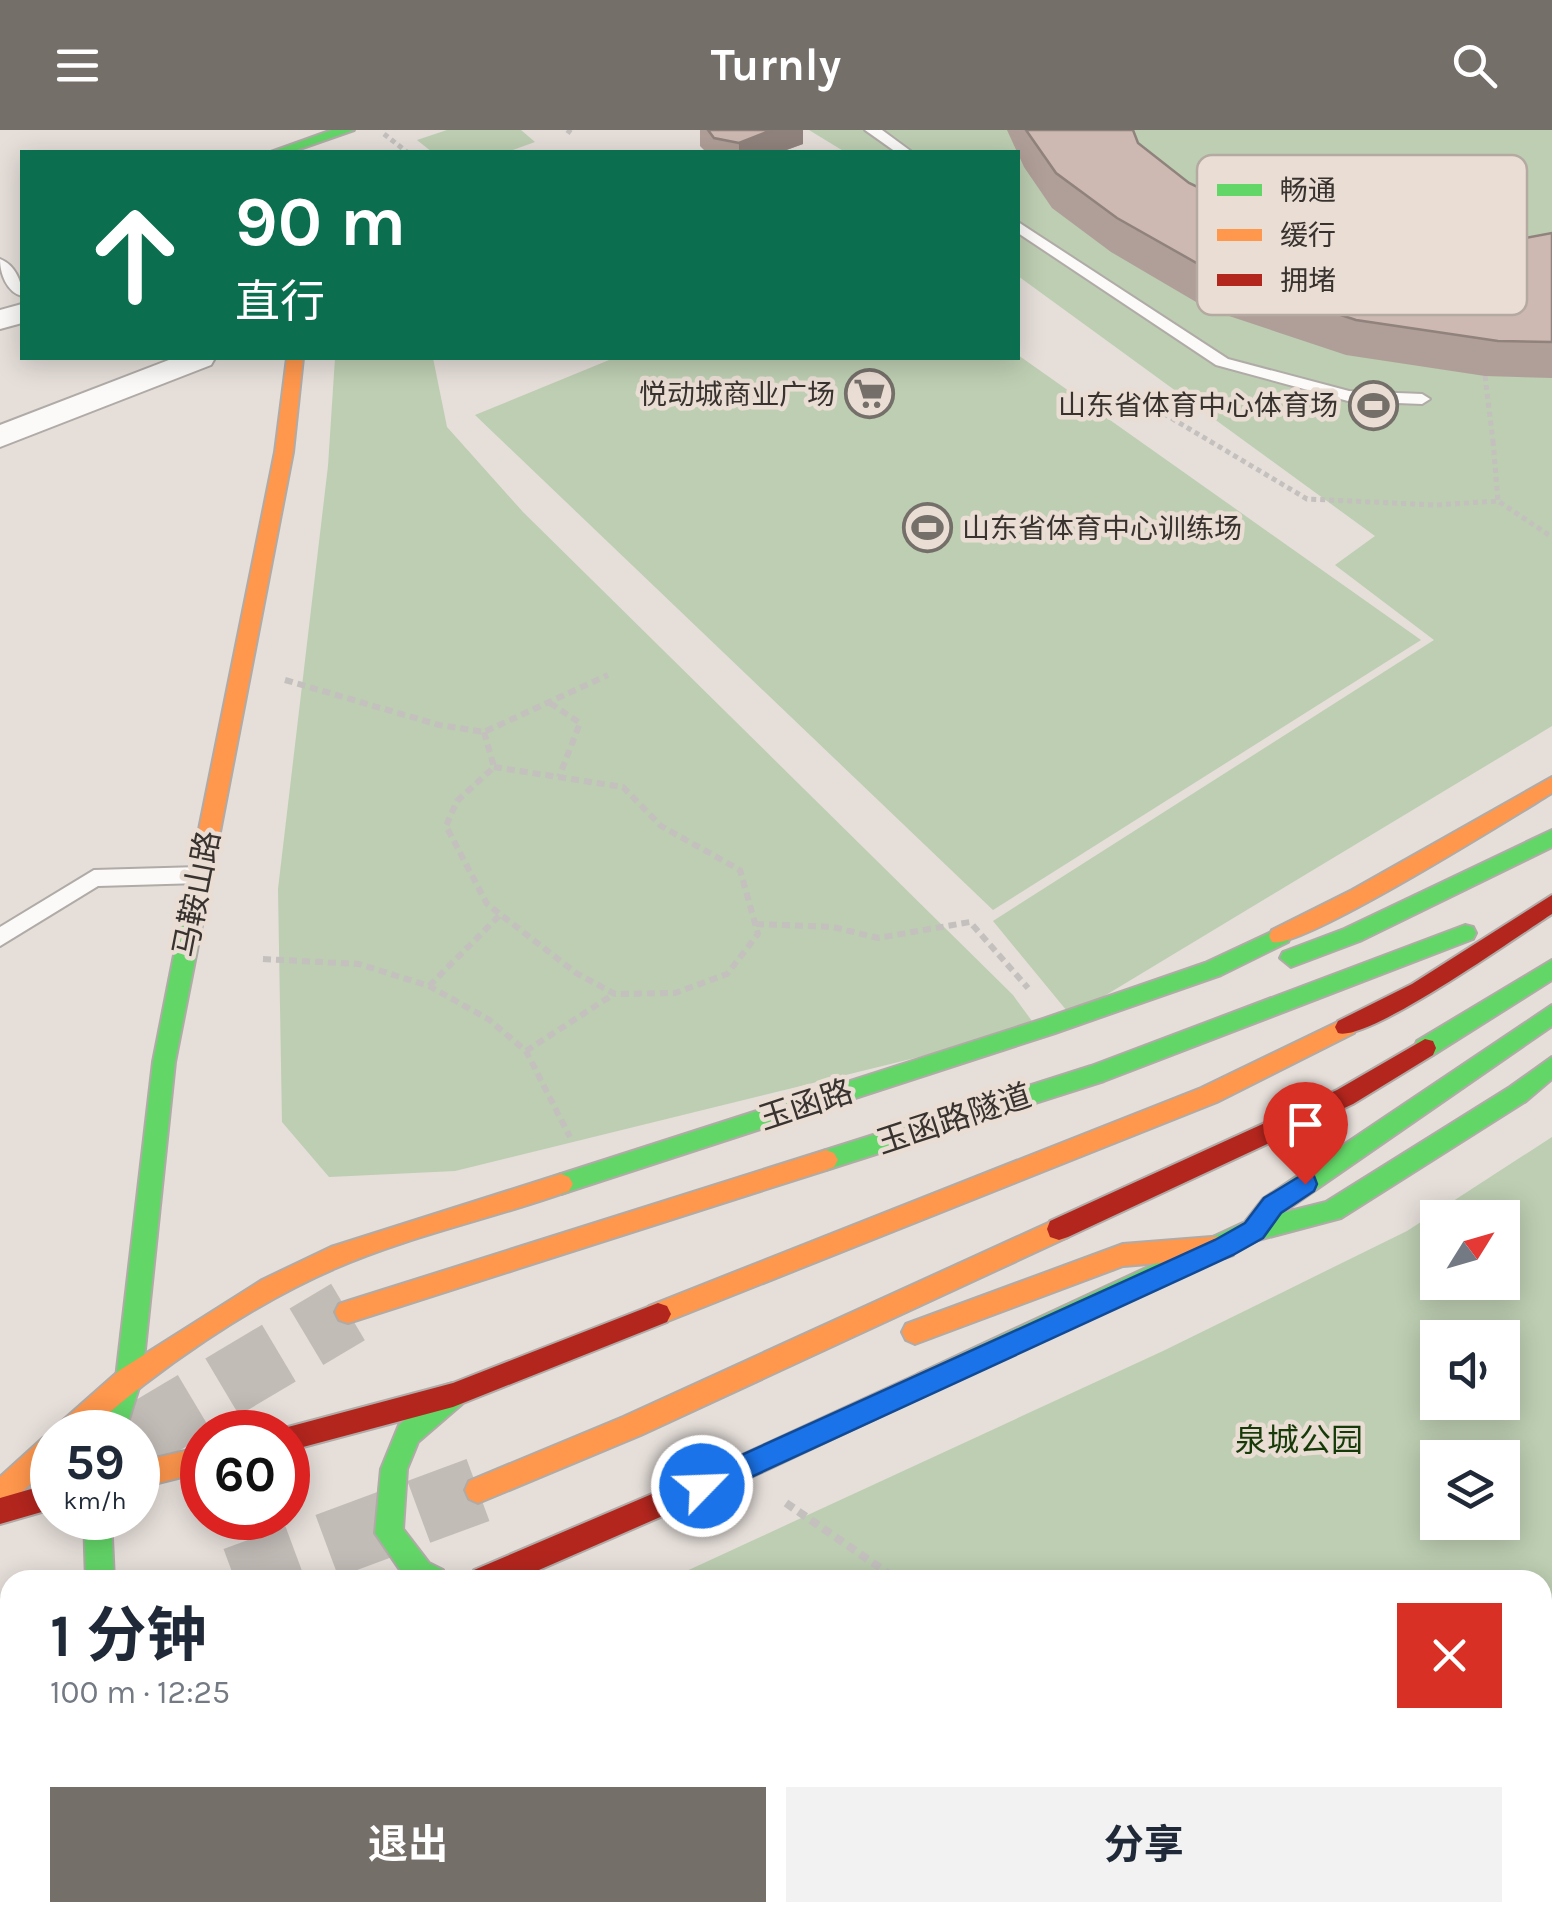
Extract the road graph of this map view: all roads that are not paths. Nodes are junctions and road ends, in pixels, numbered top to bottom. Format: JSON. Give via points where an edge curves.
{"nodes":[{"id":1,"x":347,"y":130,"type":"edge"},
{"id":2,"x":872,"y":130,"type":"edge"},
{"id":3,"x":284,"y":150,"type":"edge"},
{"id":4,"x":902,"y":150,"type":"edge"},
{"id":5,"x":1020,"y":228,"type":"edge"},
{"id":6,"x":0,"y":264,"type":"edge"},
{"id":7,"x":20,"y":289,"type":"edge"},
{"id":8,"x":195,"y":360,"type":"edge"},
{"id":9,"x":295,"y":360,"type":"edge"},
{"id":10,"x":1422,"y":399,"type":"dead end"},
{"id":11,"x":0,"y":437,"type":"edge"},
{"id":12,"x":1552,"y":784,"type":"edge"},
{"id":13,"x":1552,"y":838,"type":"edge"},
{"id":14,"x":200,"y":875,"type":"junction"},
{"id":15,"x":1552,"y":902,"type":"edge"},
{"id":16,"x":0,"y":938,"type":"edge"},
{"id":17,"x":1552,"y":969,"type":"edge"},
{"id":18,"x":1161,"y":1012,"type":"dead end"},
{"id":19,"x":1552,"y":1014,"type":"edge"},
{"id":20,"x":1552,"y":1066,"type":"edge"},
{"id":21,"x":949,"y":1096,"type":"dead end"},
{"id":22,"x":1254,"y":1230,"type":"junction"},
{"id":23,"x":1224,"y":1248,"type":"junction"},
{"id":24,"x":477,"y":1271,"type":"junction"},
{"id":25,"x":348,"y":1312,"type":"tunnel mouth"},
{"id":26,"x":896,"y":1339,"type":"dead end"},
{"id":27,"x":822,"y":1364,"type":"dead end"},
{"id":28,"x":129,"y":1378,"type":"junction"},
{"id":29,"x":453,"y":1395,"type":"junction"},
{"id":30,"x":93,"y":1410,"type":"edge"},
{"id":31,"x":119,"y":1410,"type":"edge"},
{"id":32,"x":632,"y":1426,"type":"junction"},
{"id":33,"x":310,"y":1433,"type":"edge"},
{"id":34,"x":30,"y":1467,"type":"edge"},
{"id":35,"x":478,"y":1490,"type":"tunnel mouth"},
{"id":36,"x":0,"y":1495,"type":"edge"},
{"id":37,"x":30,"y":1502,"type":"edge"},
{"id":38,"x":0,"y":1511,"type":"edge"},
{"id":39,"x":99,"y":1540,"type":"edge"},
{"id":40,"x":100,"y":1570,"type":"edge"},
{"id":41,"x":417,"y":1570,"type":"edge"},
{"id":42,"x":507,"y":1570,"type":"edge"}],
"edges":[{"from":1,"to":3,"type":"main road"},
{"from":2,"to":4,"type":"lane"},
{"from":5,"to":10,"type":"lane","via":[[1222,362],[1348,396]]},
{"from":6,"to":7,"type":"lane"},
{"from":8,"to":11,"type":"street"},
{"from":9,"to":14,"type":"main road","name":"马鞍山路","via":[[284,452]]},
{"from":12,"to":28,"type":"main road","name":"玉函路","via":[[1360,896],[1212,969],[330,1258]]},
{"from":13,"to":18,"type":"main road","via":[[1352,935]]},
{"from":14,"to":16,"type":"lane","via":[[94,878]]},
{"from":14,"to":28,"type":"main road","name":"马鞍山路","via":[[164,1062]]},
{"from":15,"to":24,"type":"main road","name":"玉函路隧道","via":[[1096,1074]]},
{"from":15,"to":29,"type":"main road","via":[[1420,990],[1210,1095]]},
{"from":17,"to":32,"type":"main road","via":[[1345,1097]]},
{"from":19,"to":22,"type":"main road","via":[[1272,1206]]},
{"from":20,"to":22,"type":"main road","via":[[1332,1211]]},
{"from":21,"to":24,"type":"main road","via":[[572,1222]]},
{"from":22,"to":23,"type":"main road"},
{"from":23,"to":26,"type":"main road","via":[[1124,1256]]},
{"from":23,"to":42,"type":"main road"},
{"from":24,"to":25,"type":"main road","name":"玉函路隧道"},
{"from":27,"to":32,"type":"main road"},
{"from":28,"to":30,"type":"main road","name":"玉函路"},
{"from":28,"to":31,"type":"main road","name":"马鞍山路"},
{"from":29,"to":33,"type":"main road"},
{"from":29,"to":41,"type":"main road","via":[[408,1434],[394,1469],[389,1533]]},
{"from":32,"to":35,"type":"main road"},
{"from":34,"to":36,"type":"main road"},
{"from":37,"to":38,"type":"main road"},
{"from":39,"to":40,"type":"main road"}]}
